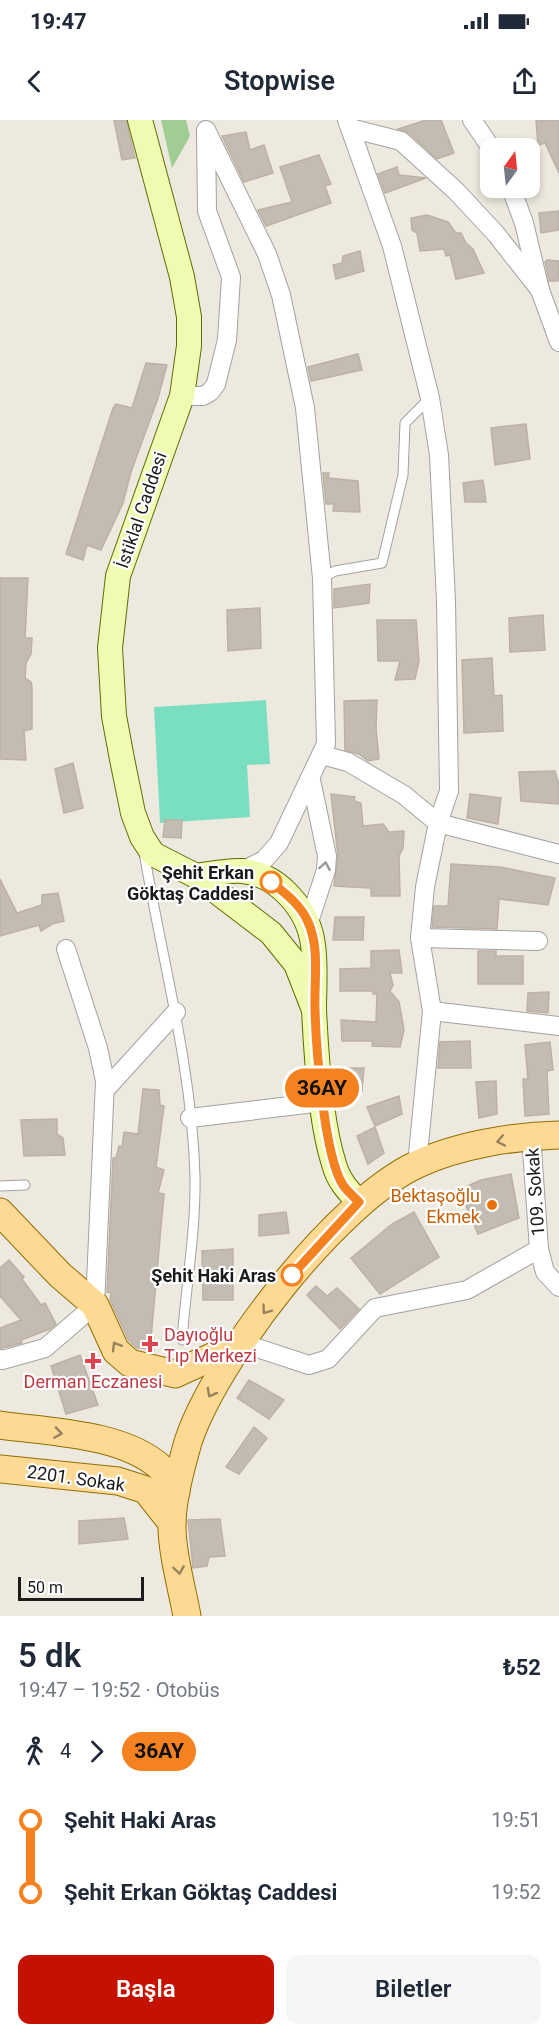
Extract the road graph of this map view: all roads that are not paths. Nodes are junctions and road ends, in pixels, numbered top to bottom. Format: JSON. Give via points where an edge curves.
{"nodes":[{"id":1,"x":140,"y":120,"type":"edge"},
{"id":2,"x":472,"y":120,"type":"edge"},
{"id":3,"x":348,"y":124,"type":"edge"},
{"id":4,"x":204,"y":125,"type":"edge"},
{"id":5,"x":484,"y":138,"type":"edge"},
{"id":6,"x":515,"y":198,"type":"edge"},
{"id":7,"x":540,"y":290,"type":"junction"},
{"id":8,"x":559,"y":342,"type":"edge"},
{"id":9,"x":182,"y":396,"type":"junction"},
{"id":10,"x":430,"y":398,"type":"junction"},
{"id":11,"x":322,"y":578,"type":"junction"},
{"id":12,"x":322,"y":755,"type":"junction"},
{"id":13,"x":311,"y":780,"type":"junction"},
{"id":14,"x":438,"y":823,"type":"junction"},
{"id":15,"x":142,"y":837,"type":"junction"},
{"id":16,"x":559,"y":854,"type":"edge"},
{"id":17,"x":242,"y":871,"type":"junction"},
{"id":18,"x":196,"y":876,"type":"junction"},
{"id":19,"x":230,"y":902,"type":"junction"},
{"id":20,"x":309,"y":922,"type":"junction"},
{"id":21,"x":420,"y":938,"type":"junction"},
{"id":22,"x":277,"y":940,"type":"junction"},
{"id":23,"x":538,"y":941,"type":"dead end"},
{"id":24,"x":66,"y":949,"type":"dead end"},
{"id":25,"x":315,"y":1010,"type":"junction"},
{"id":26,"x":432,"y":1011,"type":"junction"},
{"id":27,"x":176,"y":1012,"type":"junction"},
{"id":28,"x":559,"y":1026,"type":"edge"},
{"id":29,"x":105,"y":1090,"type":"junction"},
{"id":30,"x":323,"y":1102,"type":"junction"},
{"id":31,"x":190,"y":1118,"type":"junction"},
{"id":32,"x":531,"y":1135,"type":"junction"},
{"id":33,"x":559,"y":1135,"type":"edge"},
{"id":34,"x":417,"y":1164,"type":"junction"},
{"id":35,"x":25,"y":1185,"type":"dead end"},
{"id":36,"x":0,"y":1186,"type":"edge"},
{"id":37,"x":359,"y":1202,"type":"junction"},
{"id":38,"x":0,"y":1212,"type":"edge"},
{"id":39,"x":539,"y":1249,"type":"junction"},
{"id":40,"x":559,"y":1287,"type":"edge"},
{"id":41,"x":95,"y":1305,"type":"junction"},
{"id":42,"x":182,"y":1340,"type":"dead end"},
{"id":43,"x":242,"y":1343,"type":"junction"},
{"id":44,"x":0,"y":1359,"type":"edge"},
{"id":45,"x":0,"y":1425,"type":"edge"},
{"id":46,"x":0,"y":1469,"type":"edge"},
{"id":47,"x":176,"y":1492,"type":"junction"},
{"id":48,"x":172,"y":1523,"type":"junction"},
{"id":49,"x":187,"y":1616,"type":"edge"}],
"edges":[{"from":1,"to":9,"type":"main road","name":"İstiklal Caddesi","via":[[189,317]]},
{"from":2,"to":5,"type":"street"},
{"from":3,"to":7,"type":"street","via":[[401,141],[456,191]]},
{"from":3,"to":10,"type":"street","via":[[392,246]]},
{"from":4,"to":9,"type":"street","via":[[207,210],[231,277],[227,340],[216,384],[210,392]]},
{"from":4,"to":11,"type":"street","via":[[267,254],[281,295],[305,408]]},
{"from":6,"to":7,"type":"street"},
{"from":7,"to":8,"type":"street"},
{"from":9,"to":15,"type":"main road","name":"İstiklal Caddesi","via":[[118,576],[112,623],[114,716],[133,813]]},
{"from":10,"to":11,"type":"lane","via":[[405,423],[403,475],[382,563],[335,571]]},
{"from":10,"to":14,"type":"street","via":[[439,455],[446,601],[449,791]]},
{"from":11,"to":12,"type":"street","via":[[327,724]]},
{"from":12,"to":13,"type":"street"},
{"from":12,"to":14,"type":"street","via":[[348,762],[404,795]]},
{"from":13,"to":17,"type":"street","via":[[279,843],[264,860]]},
{"from":20,"to":13,"type":"street","one_way":true,"via":[[327,856]]},
{"from":14,"to":16,"type":"street"},
{"from":14,"to":21,"type":"street"},
{"from":15,"to":18,"type":"main road","name":"İstiklal Caddesi","via":[[158,858]]},
{"from":15,"to":27,"type":"lane"},
{"from":17,"to":18,"type":"main road","name":"İstiklal Caddesi"},
{"from":17,"to":19,"type":"main road","via":[[228,884]]},
{"from":17,"to":20,"type":"main road","name":"İstiklal Caddesi","via":[[271,882],[292,898]]},
{"from":18,"to":19,"type":"main road","name":"İstiklal Caddesi"},
{"from":19,"to":22,"type":"main road","name":"İstiklal Caddesi"},
{"from":20,"to":22,"type":"main road","via":[[304,934],[295,940]]},
{"from":20,"to":25,"type":"main road","name":"İstiklal Caddesi","via":[[315,956]]},
{"from":21,"to":23,"type":"street"},
{"from":21,"to":26,"type":"street"},
{"from":22,"to":25,"type":"main road","name":"İstiklal Caddesi","via":[[296,964]]},
{"from":24,"to":29,"type":"street","via":[[99,1048]]},
{"from":25,"to":30,"type":"main road","name":"İstiklal Caddesi"},
{"from":26,"to":28,"type":"street"},
{"from":26,"to":34,"type":"street"},
{"from":27,"to":29,"type":"street"},
{"from":27,"to":31,"type":"lane"},
{"from":29,"to":41,"type":"street"},
{"from":30,"to":31,"type":"street"},
{"from":30,"to":37,"type":"main road","name":"İstiklal Caddesi","via":[[334,1164],[343,1185]]},
{"from":31,"to":42,"type":"lane","via":[[195,1176]]},
{"from":32,"to":33,"type":"main road"},
{"from":32,"to":34,"type":"main road","one_way":true,"via":[[478,1145]]},
{"from":32,"to":39,"type":"street","name":"109. Sokak"},
{"from":34,"to":37,"type":"main road"},
{"from":35,"to":36,"type":"lane"},
{"from":37,"to":43,"type":"main road","one_way":true,"via":[[287,1281]]},
{"from":38,"to":41,"type":"main road","via":[[60,1275]]},
{"from":39,"to":40,"type":"street","name":"109. Sokak","via":[[545,1272]]},
{"from":39,"to":43,"type":"street","name":"109. Sokak","via":[[468,1290],[375,1308],[328,1359],[309,1365]]},
{"from":43,"to":41,"type":"main road","one_way":true,"via":[[175,1374],[155,1371],[130,1363],[116,1351]]},
{"from":41,"to":44,"type":"street","via":[[45,1348]]},
{"from":43,"to":47,"type":"main road","one_way":true,"via":[[198,1420]]},
{"from":45,"to":47,"type":"main road","name":"2201. Sokak","one_way":true,"via":[[122,1445],[161,1468]]},
{"from":46,"to":48,"type":"main road","name":"2201. Sokak","via":[[118,1480],[146,1490]]},
{"from":47,"to":48,"type":"main road"},
{"from":48,"to":49,"type":"main road","one_way":true}]}
